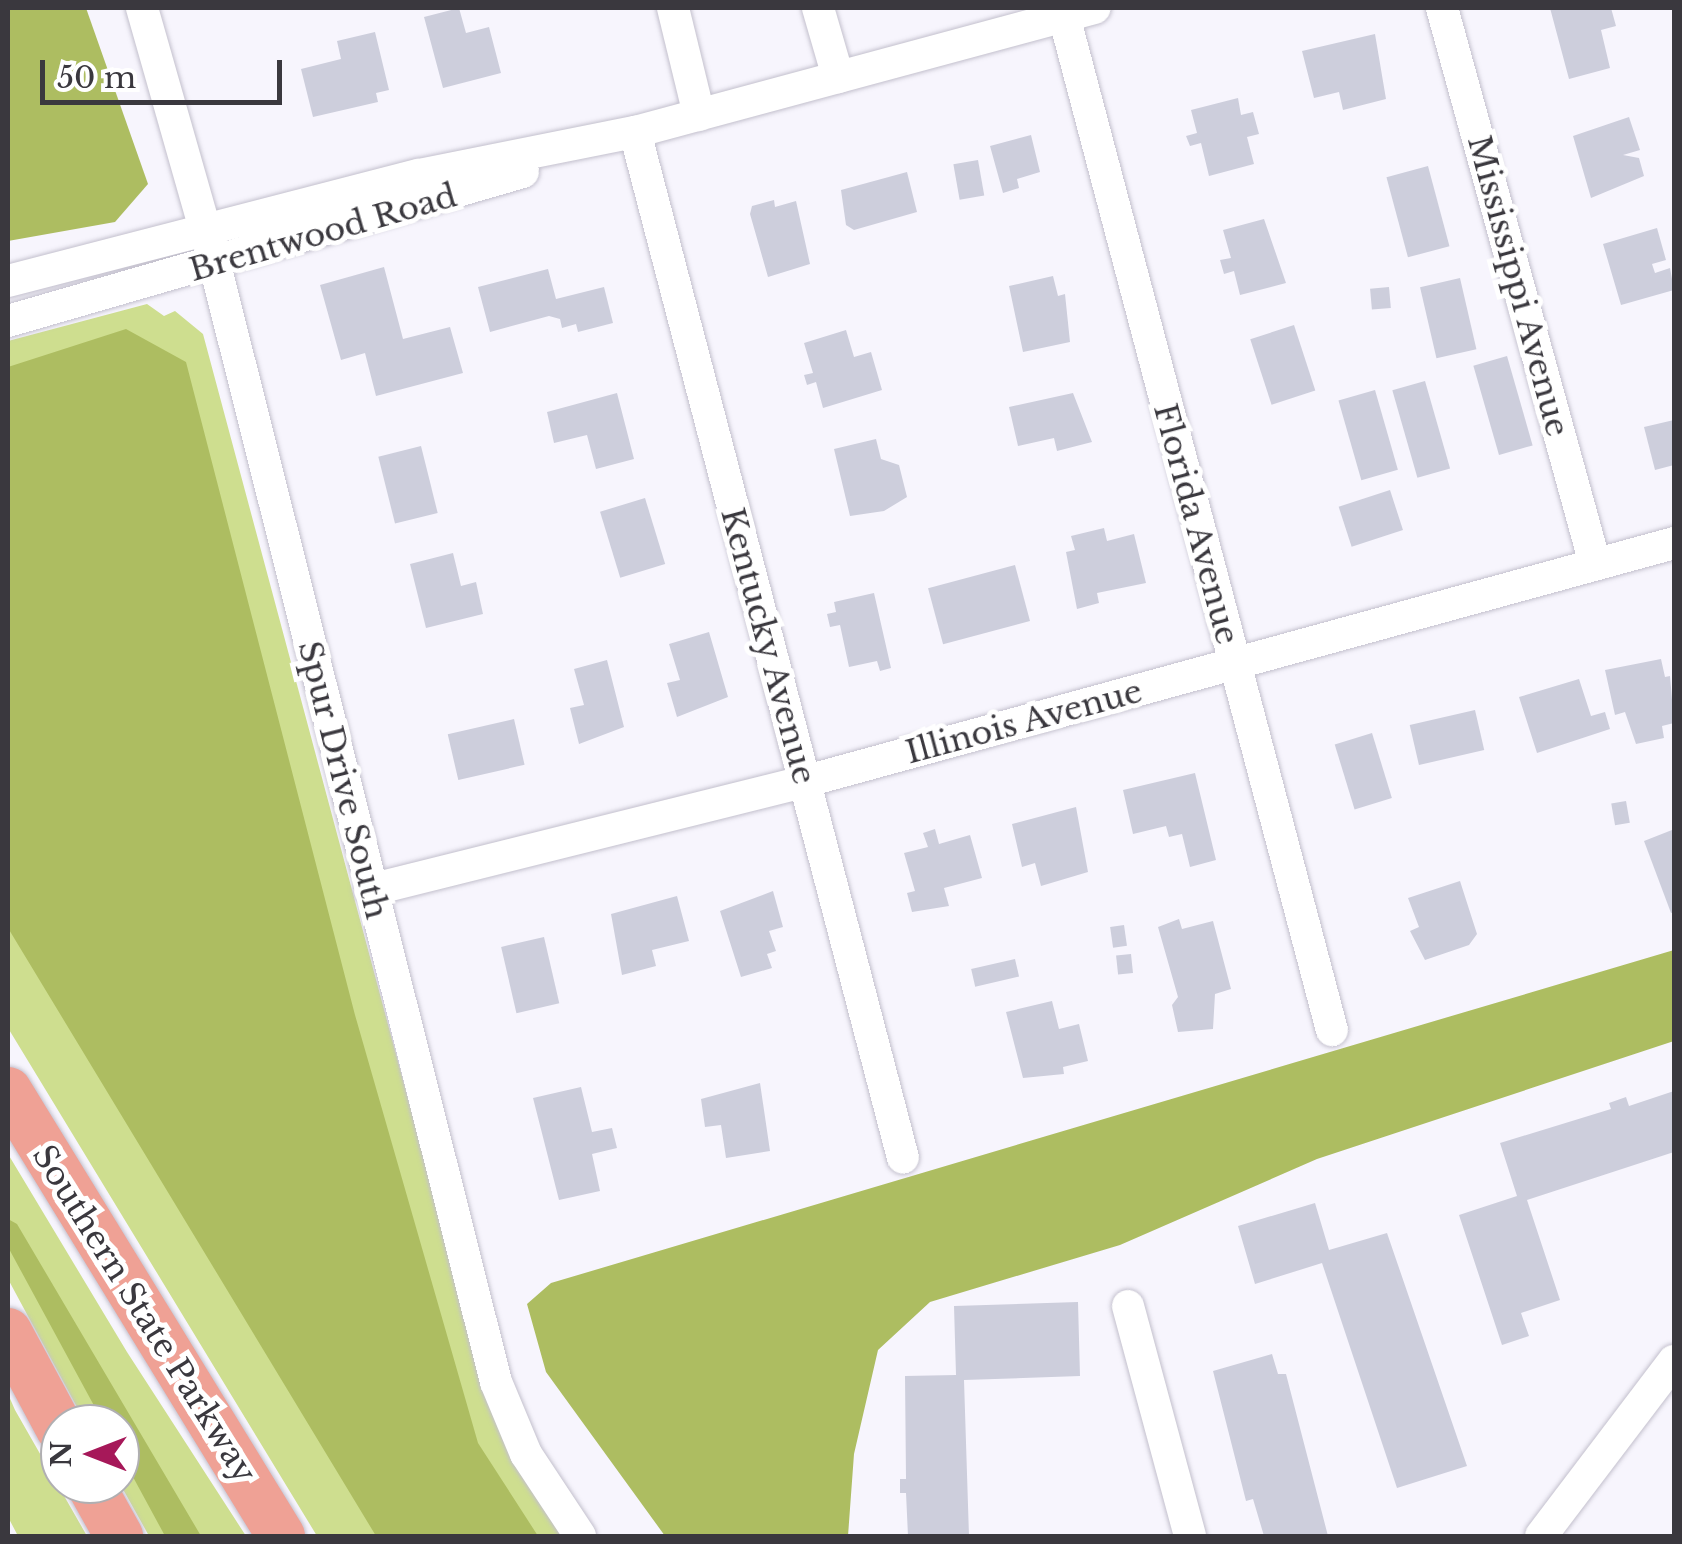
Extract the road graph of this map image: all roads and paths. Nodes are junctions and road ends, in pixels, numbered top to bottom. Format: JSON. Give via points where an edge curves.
{"nodes":[{"id":1,"x":142,"y":8,"type":"edge"},
{"id":2,"x":673,"y":8,"type":"edge"},
{"id":3,"x":818,"y":8,"type":"edge"},
{"id":4,"x":1442,"y":8,"type":"edge"},
{"id":5,"x":1080,"y":12,"type":"edge"},
{"id":6,"x":838,"y":77,"type":"junction"},
{"id":7,"x":698,"y":116,"type":"junction"},
{"id":8,"x":636,"y":132,"type":"junction"},
{"id":9,"x":205,"y":232,"type":"junction"},
{"id":10,"x":215,"y":265,"type":"junction"},
{"id":11,"x":8,"y":281,"type":"edge"},
{"id":12,"x":8,"y":321,"type":"edge"},
{"id":13,"x":1674,"y":543,"type":"edge"},
{"id":14,"x":1595,"y":564,"type":"junction"},
{"id":15,"x":1233,"y":665,"type":"junction"},
{"id":16,"x":804,"y":782,"type":"junction"},
{"id":17,"x":370,"y":890,"type":"junction"},
{"id":18,"x":1332,"y":1030,"type":"dead end"},
{"id":19,"x":8,"y":1091,"type":"edge"},
{"id":20,"x":903,"y":1158,"type":"dead end"},
{"id":21,"x":1128,"y":1306,"type":"dead end"},
{"id":22,"x":8,"y":1332,"type":"edge"},
{"id":23,"x":1674,"y":1361,"type":"edge"},
{"id":24,"x":47,"y":1404,"type":"edge"},
{"id":25,"x":101,"y":1504,"type":"edge"},
{"id":26,"x":119,"y":1536,"type":"edge"},
{"id":27,"x":281,"y":1536,"type":"edge"},
{"id":28,"x":580,"y":1536,"type":"edge"},
{"id":29,"x":1190,"y":1536,"type":"edge"},
{"id":30,"x":1541,"y":1536,"type":"edge"}],
"edges":[{"from":1,"to":9,"type":"street","name":"Spur Drive South"},
{"from":2,"to":7,"type":"street"},
{"from":3,"to":6,"type":"street"},
{"from":4,"to":14,"type":"street","name":"Mississippi Avenue"},
{"from":5,"to":6,"type":"street","name":"Brentwood Road"},
{"from":5,"to":15,"type":"street","name":"Florida Avenue"},
{"from":6,"to":7,"type":"street","name":"Brentwood Road"},
{"from":7,"to":8,"type":"street","name":"Brentwood Road"},
{"from":8,"to":9,"type":"street","name":"Brentwood Road","via":[[419,175]]},
{"from":8,"to":10,"type":"street","name":"Brentwood Road","via":[[473,189]]},
{"from":8,"to":16,"type":"street","name":"Kentucky Avenue"},
{"from":9,"to":10,"type":"street","name":"Spur Drive South"},
{"from":9,"to":11,"type":"street","name":"Brentwood Road"},
{"from":10,"to":12,"type":"street","name":"Brentwood Road"},
{"from":10,"to":17,"type":"street","name":"Spur Drive South"},
{"from":13,"to":14,"type":"street","name":"Illinois Avenue"},
{"from":14,"to":15,"type":"street","name":"Illinois Avenue"},
{"from":15,"to":16,"type":"street","name":"Illinois Avenue"},
{"from":15,"to":18,"type":"street","name":"Florida Avenue"},
{"from":16,"to":17,"type":"street","name":"Illinois Avenue"},
{"from":16,"to":20,"type":"street","name":"Kentucky Avenue"},
{"from":17,"to":28,"type":"street","name":"Spur Drive South","via":[[496,1382],[526,1454]]},
{"from":19,"to":27,"type":"highway","name":"Southern State Parkway"},
{"from":21,"to":29,"type":"street"},
{"from":22,"to":24,"type":"highway"},
{"from":23,"to":30,"type":"street"},
{"from":25,"to":26,"type":"highway"}]}
